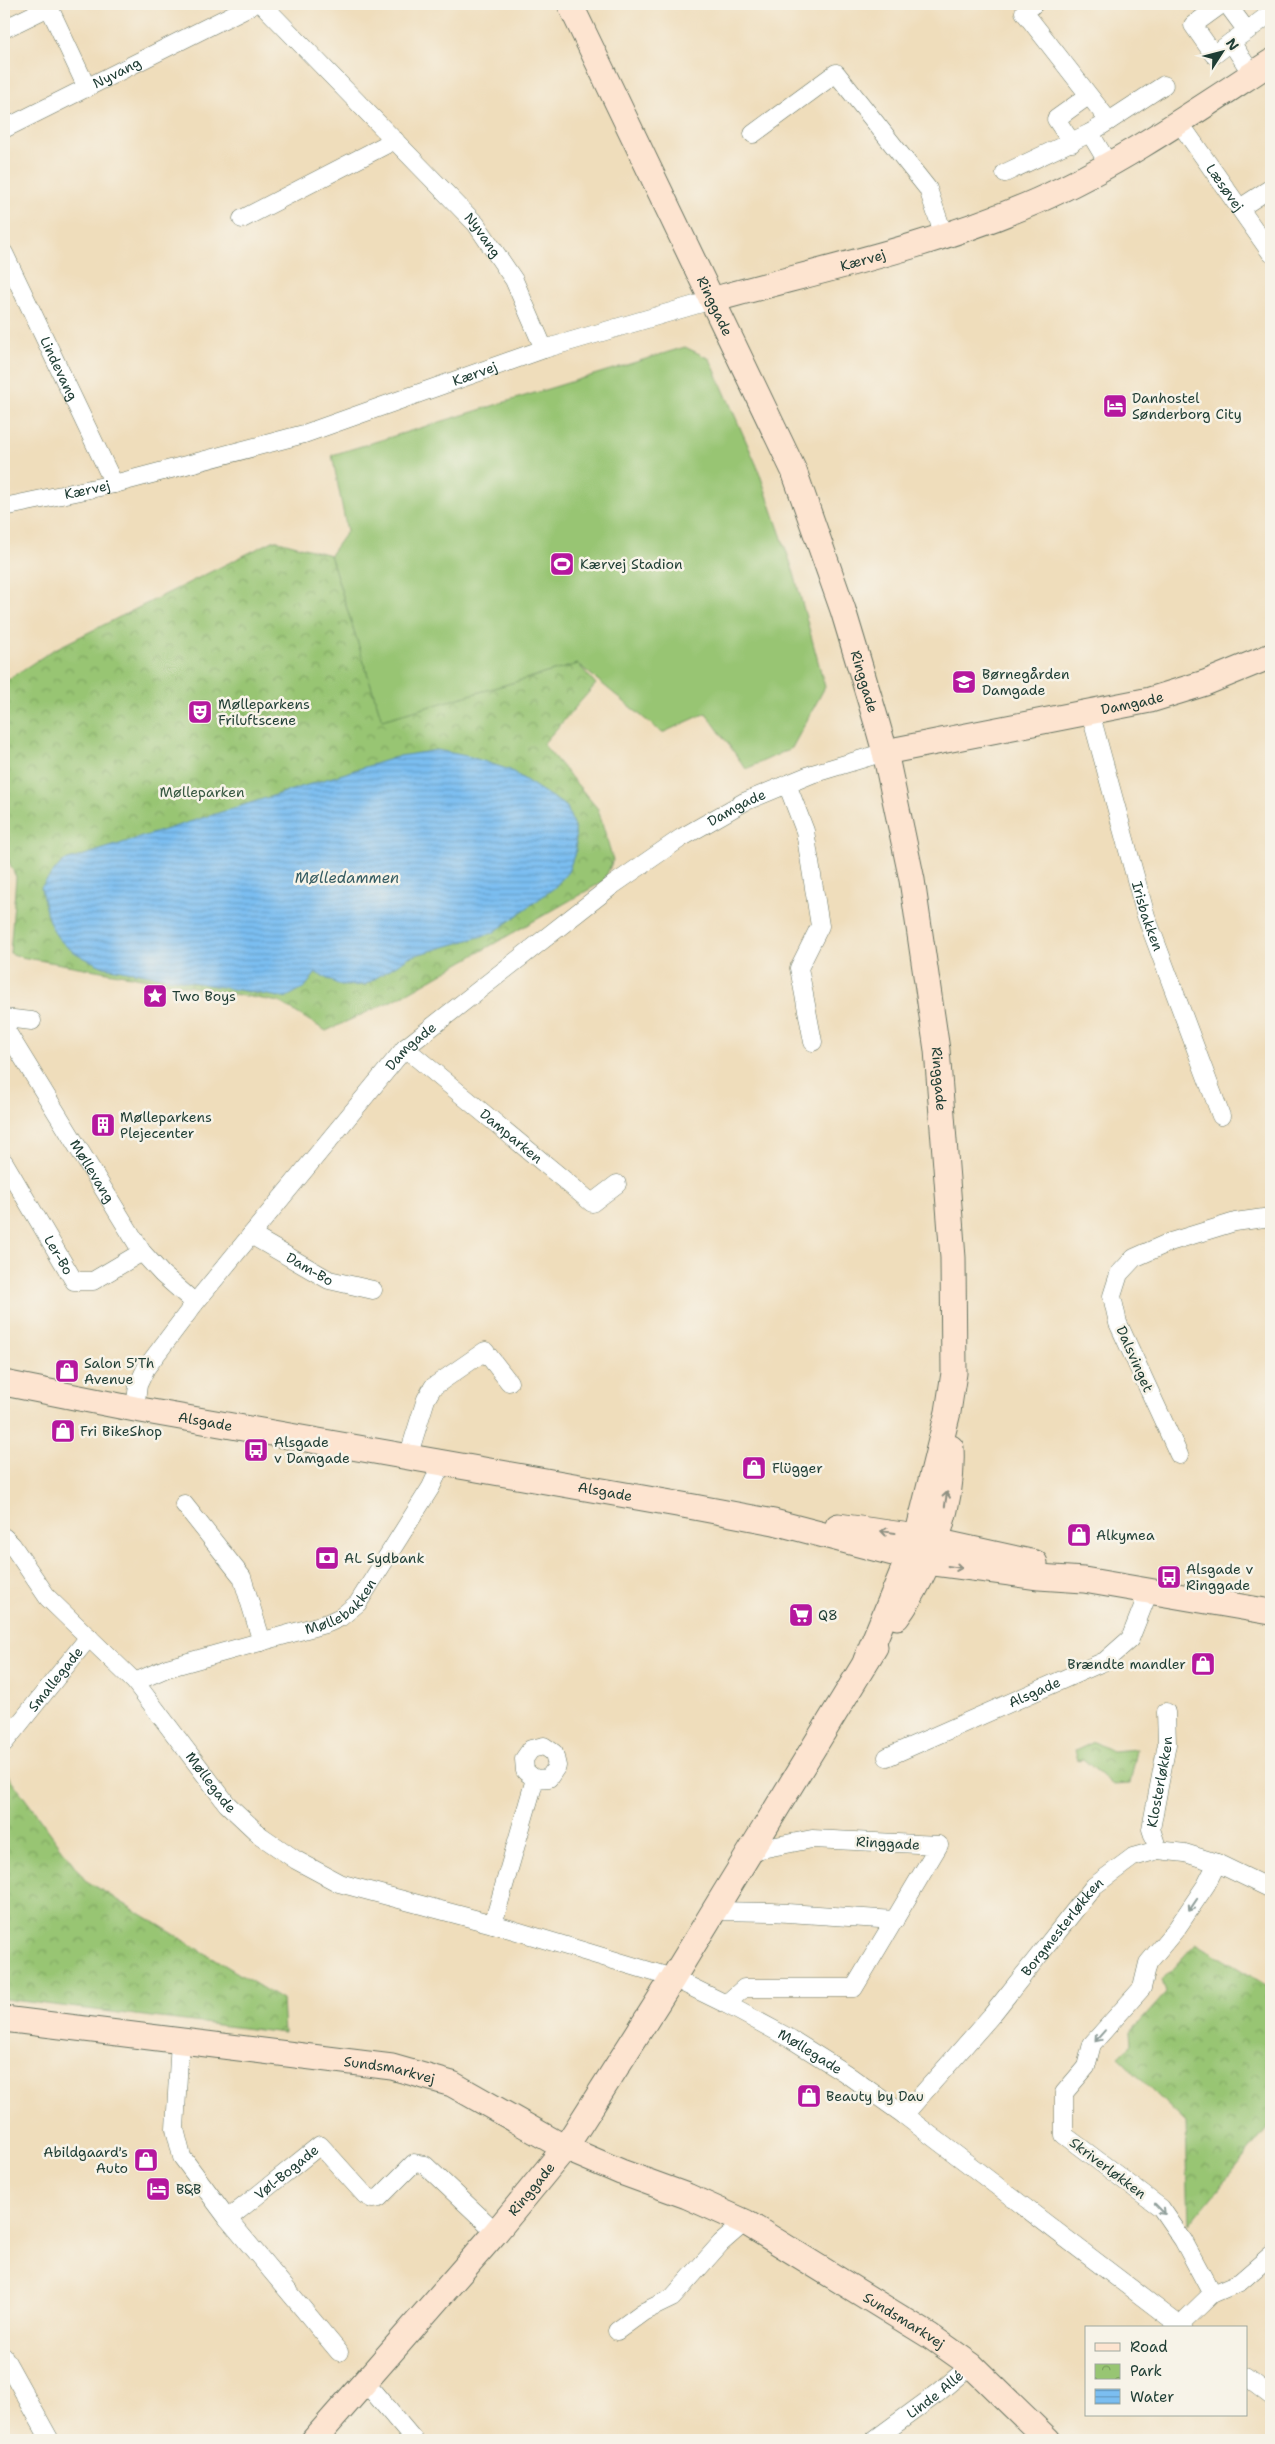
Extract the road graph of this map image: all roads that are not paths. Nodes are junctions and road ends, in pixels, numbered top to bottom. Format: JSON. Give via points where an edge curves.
{"nodes":[{"id":1,"x":254,"y":4,"type":"edge"},
{"id":2,"x":262,"y":4,"type":"edge"},
{"id":3,"x":570,"y":4,"type":"edge"},
{"id":4,"x":1034,"y":4,"type":"edge"},
{"id":5,"x":1222,"y":4,"type":"edge"},
{"id":6,"x":1227,"y":4,"type":"edge"},
{"id":7,"x":1271,"y":13,"type":"edge"},
{"id":8,"x":4,"y":29,"type":"edge"},
{"id":9,"x":1247,"y":30,"type":"junction"},
{"id":10,"x":1231,"y":42,"type":"junction"},
{"id":11,"x":1262,"y":68,"type":"edge"},
{"id":12,"x":1164,"y":85,"type":"dead end"},
{"id":13,"x":88,"y":88,"type":"junction"},
{"id":14,"x":1088,"y":96,"type":"junction"},
{"id":15,"x":1109,"y":122,"type":"junction"},
{"id":16,"x":1179,"y":122,"type":"junction"},
{"id":17,"x":4,"y":129,"type":"edge"},
{"id":18,"x":1090,"y":133,"type":"junction"},
{"id":19,"x":753,"y":134,"type":"dead end"},
{"id":20,"x":395,"y":140,"type":"junction"},
{"id":21,"x":1072,"y":143,"type":"junction"},
{"id":22,"x":1109,"y":164,"type":"junction"},
{"id":23,"x":1005,"y":173,"type":"dead end"},
{"id":24,"x":1271,"y":188,"type":"edge"},
{"id":25,"x":1240,"y":208,"type":"junction"},
{"id":26,"x":242,"y":219,"type":"dead end"},
{"id":27,"x":944,"y":236,"type":"junction"},
{"id":28,"x":4,"y":253,"type":"edge"},
{"id":29,"x":1271,"y":253,"type":"edge"},
{"id":30,"x":712,"y":300,"type":"junction"},
{"id":31,"x":544,"y":349,"type":"junction"},
{"id":32,"x":114,"y":484,"type":"junction"},
{"id":33,"x":4,"y":507,"type":"edge"},
{"id":34,"x":1271,"y":656,"type":"edge"},
{"id":35,"x":1090,"y":712,"type":"junction"},
{"id":36,"x":885,"y":752,"type":"junction"},
{"id":37,"x":787,"y":784,"type":"junction"},
{"id":38,"x":4,"y":1018,"type":"edge"},
{"id":39,"x":32,"y":1021,"type":"dead end"},
{"id":40,"x":4,"y":1026,"type":"edge"},
{"id":41,"x":813,"y":1042,"type":"dead end"},
{"id":42,"x":405,"y":1048,"type":"junction"},
{"id":43,"x":1221,"y":1116,"type":"dead end"},
{"id":44,"x":4,"y":1162,"type":"edge"},
{"id":45,"x":617,"y":1184,"type":"dead end"},
{"id":46,"x":1271,"y":1217,"type":"edge"},
{"id":47,"x":251,"y":1235,"type":"junction"},
{"id":48,"x":142,"y":1252,"type":"junction"},
{"id":49,"x":373,"y":1290,"type":"dead end"},
{"id":50,"x":195,"y":1303,"type":"junction"},
{"id":51,"x":510,"y":1382,"type":"dead end"},
{"id":52,"x":4,"y":1383,"type":"edge"},
{"id":53,"x":135,"y":1409,"type":"junction"},
{"id":54,"x":1179,"y":1455,"type":"dead end"},
{"id":55,"x":408,"y":1457,"type":"junction"},
{"id":56,"x":442,"y":1463,"type":"junction"},
{"id":57,"x":184,"y":1504,"type":"dead end"},
{"id":58,"x":4,"y":1537,"type":"edge"},
{"id":59,"x":922,"y":1549,"type":"junction"},
{"id":60,"x":1149,"y":1591,"type":"junction"},
{"id":61,"x":1271,"y":1612,"type":"edge"},
{"id":62,"x":89,"y":1637,"type":"junction"},
{"id":63,"x":262,"y":1642,"type":"junction"},
{"id":64,"x":135,"y":1682,"type":"junction"},
{"id":65,"x":1166,"y":1712,"type":"dead end"},
{"id":66,"x":4,"y":1743,"type":"edge"},
{"id":67,"x":887,"y":1757,"type":"dead end"},
{"id":68,"x":535,"y":1779,"type":"dead end"},
{"id":69,"x":1158,"y":1850,"type":"junction"},
{"id":70,"x":751,"y":1851,"type":"junction"},
{"id":71,"x":1217,"y":1863,"type":"junction"},
{"id":72,"x":1271,"y":1889,"type":"edge"},
{"id":73,"x":714,"y":1911,"type":"junction"},
{"id":74,"x":895,"y":1920,"type":"junction"},
{"id":75,"x":493,"y":1924,"type":"junction"},
{"id":76,"x":673,"y":1978,"type":"junction"},
{"id":77,"x":726,"y":2004,"type":"junction"},
{"id":78,"x":4,"y":2019,"type":"edge"},
{"id":79,"x":180,"y":2040,"type":"junction"},
{"id":80,"x":904,"y":2115,"type":"junction"},
{"id":81,"x":565,"y":2148,"type":"junction"},
{"id":82,"x":228,"y":2219,"type":"junction"},
{"id":83,"x":745,"y":2222,"type":"junction"},
{"id":84,"x":496,"y":2232,"type":"junction"},
{"id":85,"x":1271,"y":2255,"type":"edge"},
{"id":86,"x":1212,"y":2294,"type":"junction"},
{"id":87,"x":1182,"y":2326,"type":"edge"},
{"id":88,"x":617,"y":2331,"type":"dead end"},
{"id":89,"x":339,"y":2352,"type":"dead end"},
{"id":90,"x":6,"y":2365,"type":"edge"},
{"id":91,"x":971,"y":2365,"type":"junction"},
{"id":92,"x":1248,"y":2378,"type":"edge"},
{"id":93,"x":365,"y":2382,"type":"junction"},
{"id":94,"x":1271,"y":2396,"type":"edge"},
{"id":95,"x":50,"y":2440,"type":"edge"},
{"id":96,"x":314,"y":2440,"type":"edge"},
{"id":97,"x":414,"y":2440,"type":"edge"},
{"id":98,"x":874,"y":2440,"type":"edge"},
{"id":99,"x":1048,"y":2440,"type":"edge"}],
"edges":[{"from":1,"to":13,"type":"street","name":"Nyvang"},
{"from":2,"to":20,"type":"street","name":"Nyvang"},
{"from":3,"to":30,"type":"street","name":"Ringgade"},
{"from":4,"to":14,"type":"street","via":[[1024,12]]},
{"from":5,"to":10,"type":"street","via":[[1193,25],[1214,54]]},
{"from":6,"to":9,"type":"street"},
{"from":7,"to":9,"type":"street"},
{"from":8,"to":13,"type":"street","name":"Nyvang","via":[[49,7]]},
{"from":9,"to":10,"type":"street"},
{"from":10,"to":11,"type":"street"},
{"from":11,"to":16,"type":"street","name":"Kærvej"},
{"from":12,"to":15,"type":"street"},
{"from":13,"to":17,"type":"street","name":"Nyvang"},
{"from":14,"to":15,"type":"street"},
{"from":14,"to":21,"type":"street","via":[[1056,119]]},
{"from":15,"to":18,"type":"street"},
{"from":16,"to":22,"type":"street","name":"Kærvej"},
{"from":16,"to":25,"type":"street","name":"Læsøvej"},
{"from":18,"to":21,"type":"street"},
{"from":18,"to":22,"type":"street"},
{"from":19,"to":27,"type":"street","via":[[836,72],[928,189]]},
{"from":20,"to":26,"type":"street"},
{"from":20,"to":31,"type":"street","name":"Nyvang","via":[[476,224],[496,251],[514,280]]},
{"from":21,"to":23,"type":"street"},
{"from":22,"to":27,"type":"street","name":"Kærvej","via":[[1037,201]]},
{"from":24,"to":25,"type":"street"},
{"from":25,"to":29,"type":"street","name":"Læsøvej"},
{"from":27,"to":30,"type":"street","name":"Kærvej"},
{"from":28,"to":32,"type":"street","name":"Lindevang"},
{"from":30,"to":31,"type":"street","name":"Kærvej"},
{"from":30,"to":36,"type":"street","name":"Ringgade","via":[[794,471],[844,610]]},
{"from":31,"to":32,"type":"street","name":"Kærvej","via":[[304,434]]},
{"from":32,"to":33,"type":"street","name":"Kærvej"},
{"from":34,"to":35,"type":"street","name":"Damgade","via":[[1205,683],[1150,700]]},
{"from":35,"to":36,"type":"street","name":"Damgade"},
{"from":35,"to":43,"type":"street","name":"Irisbakken","via":[[1146,916]]},
{"from":36,"to":37,"type":"street","name":"Damgade"},
{"from":36,"to":59,"type":"street","name":"Ringgade","via":[[912,880],[937,1050],[953,1258],[954,1373],[948,1412],[952,1464],[943,1517]]},
{"from":37,"to":41,"type":"street","via":[[805,831],[820,926],[799,968]]},
{"from":37,"to":42,"type":"street","name":"Damgade","via":[[744,802],[681,838],[613,885]]},
{"from":38,"to":39,"type":"street"},
{"from":40,"to":48,"type":"street","name":"Møllevang"},
{"from":42,"to":45,"type":"street","name":"Damparken","via":[[592,1203]]},
{"from":42,"to":47,"type":"street","name":"Damgade"},
{"from":44,"to":48,"type":"street","name":"Ler-Bo","via":[[74,1281],[93,1282]]},
{"from":46,"to":54,"type":"street","name":"Dalsvinget","via":[[1235,1222],[1170,1242],[1134,1258],[1119,1274],[1112,1296],[1118,1323]]},
{"from":47,"to":49,"type":"street","name":"Dam-Bo","via":[[329,1280]]},
{"from":47,"to":50,"type":"street","name":"Damgade"},
{"from":48,"to":50,"type":"street","name":"Møllevang"},
{"from":50,"to":53,"type":"street","name":"Damgade","via":[[146,1368],[138,1386]]},
{"from":51,"to":55,"type":"street","via":[[485,1351],[433,1387],[426,1399]]},
{"from":52,"to":53,"type":"street","name":"Alsgade"},
{"from":53,"to":55,"type":"street","name":"Alsgade"},
{"from":55,"to":56,"type":"street","name":"Alsgade"},
{"from":56,"to":59,"type":"street","name":"Alsgade"},
{"from":56,"to":63,"type":"street","name":"Møllebakken","via":[[431,1488],[358,1603],[328,1623]]},
{"from":57,"to":63,"type":"street","via":[[242,1577]]},
{"from":58,"to":62,"type":"street","name":"Møllegade","via":[[48,1598]]},
{"from":59,"to":60,"type":"street","name":"Alsgade","via":[[1028,1561],[1084,1580]]},
{"from":59,"to":70,"type":"street","name":"Ringgade","via":[[866,1660]]},
{"from":60,"to":61,"type":"street","name":"Alsgade"},
{"from":60,"to":67,"type":"street","name":"Alsgade","via":[[1130,1638],[1105,1661]]},
{"from":62,"to":64,"type":"street","name":"Møllegade"},
{"from":62,"to":66,"type":"street","name":"Smallegade"},
{"from":63,"to":64,"type":"street","name":"Møllebakken","via":[[167,1668]]},
{"from":64,"to":75,"type":"street","name":"Møllegade","via":[[227,1804],[261,1836],[296,1860],[339,1883]]},
{"from":65,"to":69,"type":"street","name":"Klosterløkken","via":[[1167,1744],[1151,1829]]},
{"from":68,"to":75,"type":"street"},
{"from":69,"to":71,"type":"street","name":"Borgmesterløkken","via":[[1185,1853]]},
{"from":69,"to":80,"type":"street","name":"Borgmesterløkken","via":[[1133,1857],[1094,1886],[991,2016]]},
{"from":70,"to":73,"type":"street","name":"Ringgade"},
{"from":70,"to":74,"type":"street","name":"Ringgade","via":[[812,1839],[938,1845]]},
{"from":71,"to":72,"type":"street","name":"Borgmesterløkken"},
{"from":71,"to":86,"type":"street","name":"Skriverløkken","one_way":true,"via":[[1187,1914],[1148,1963],[1142,1988],[1092,2044],[1086,2067],[1064,2093],[1064,2135],[1161,2208],[1184,2240]]},
{"from":73,"to":74,"type":"street"},
{"from":73,"to":76,"type":"street","name":"Ringgade"},
{"from":74,"to":77,"type":"street","name":"Ringgade","via":[[854,1988],[744,1988]]},
{"from":75,"to":76,"type":"street","name":"Møllegade"},
{"from":76,"to":77,"type":"street","name":"Møllegade"},
{"from":76,"to":81,"type":"street","name":"Ringgade"},
{"from":77,"to":80,"type":"street","name":"Møllegade","via":[[791,2039]]},
{"from":78,"to":79,"type":"street","name":"Sundsmarkvej"},
{"from":79,"to":81,"type":"street","name":"Sundsmarkvej","via":[[392,2067],[425,2075],[452,2084]]},
{"from":79,"to":82,"type":"street","via":[[175,2129],[182,2157]]},
{"from":80,"to":87,"type":"street","name":"Møllegade"},
{"from":81,"to":83,"type":"street","name":"Sundsmarkvej"},
{"from":81,"to":84,"type":"street","name":"Ringgade"},
{"from":82,"to":84,"type":"street","name":"Vøl-Bogade","via":[[320,2145],[372,2199],[380,2198],[414,2163],[425,2165]]},
{"from":82,"to":89,"type":"street"},
{"from":83,"to":88,"type":"street","via":[[720,2243],[672,2298],[643,2312]]},
{"from":83,"to":91,"type":"street","name":"Sundsmarkvej","via":[[930,2336]]},
{"from":84,"to":93,"type":"street","name":"Ringgade"},
{"from":85,"to":86,"type":"street","via":[[1240,2282]]},
{"from":86,"to":87,"type":"street"},
{"from":90,"to":95,"type":"street"},
{"from":91,"to":98,"type":"street","name":"Linde Allé"},
{"from":91,"to":99,"type":"street","name":"Sundsmarkvej"},
{"from":92,"to":94,"type":"street"},
{"from":93,"to":96,"type":"street","name":"Ringgade"},
{"from":93,"to":97,"type":"street"}]}
